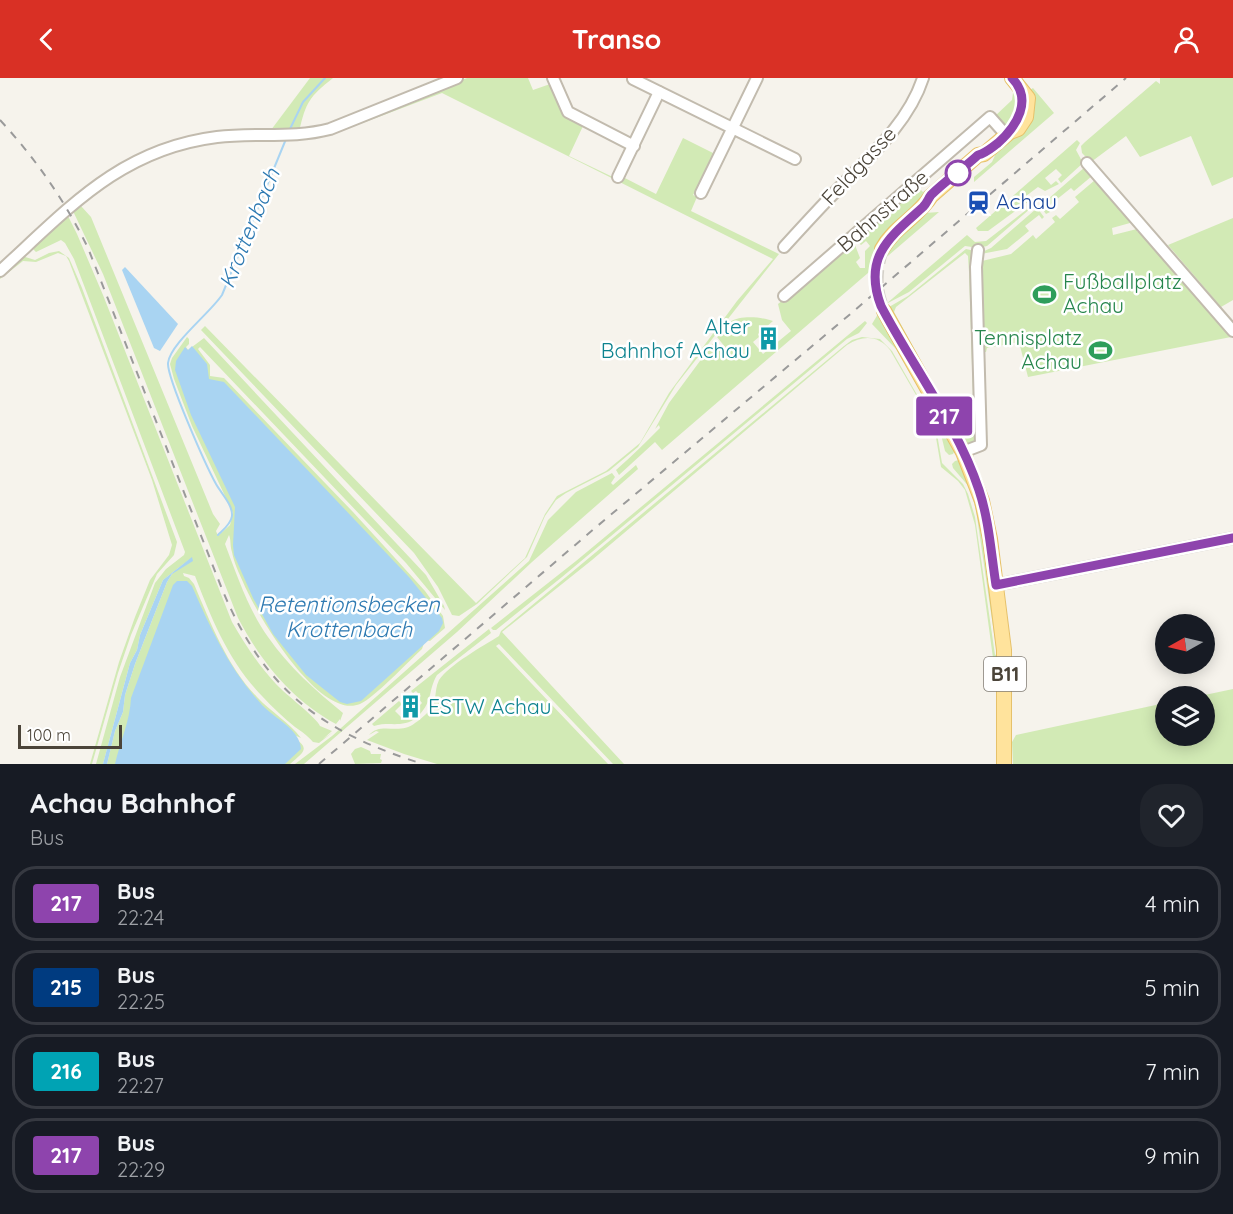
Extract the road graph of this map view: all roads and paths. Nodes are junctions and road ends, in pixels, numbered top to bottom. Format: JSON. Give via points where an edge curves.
{"nodes":[{"id":1,"x":457,"y":78,"type":"edge"},
{"id":2,"x":553,"y":78,"type":"edge"},
{"id":3,"x":757,"y":78,"type":"edge"},
{"id":4,"x":923,"y":78,"type":"edge"},
{"id":5,"x":1012,"y":78,"type":"edge"},
{"id":6,"x":633,"y":79,"type":"edge"},
{"id":7,"x":659,"y":93,"type":"junction"},
{"id":8,"x":732,"y":129,"type":"junction"},
{"id":9,"x":1008,"y":134,"type":"junction"},
{"id":10,"x":634,"y":146,"type":"junction"},
{"id":11,"x":795,"y":159,"type":"dead end"},
{"id":12,"x":1088,"y":163,"type":"dead end"},
{"id":13,"x":618,"y":177,"type":"dead end"},
{"id":14,"x":701,"y":193,"type":"dead end"},
{"id":15,"x":784,"y":247,"type":"dead end"},
{"id":16,"x":882,"y":249,"type":"tunnel mouth"},
{"id":17,"x":978,"y":254,"type":"dead end"},
{"id":18,"x":0,"y":271,"type":"edge"},
{"id":19,"x":783,"y":296,"type":"dead end"},
{"id":20,"x":884,"y":310,"type":"tunnel mouth"},
{"id":21,"x":1233,"y":331,"type":"edge"},
{"id":22,"x":963,"y":453,"type":"junction"},
{"id":23,"x":1233,"y":538,"type":"edge"},
{"id":24,"x":996,"y":585,"type":"junction"},
{"id":25,"x":1004,"y":764,"type":"edge"}],
"edges":[{"from":1,"to":18,"type":"street","via":[[330,129],[288,136],[218,136],[162,148],[91,189]]},
{"from":2,"to":10,"type":"street","via":[[568,112]]},
{"from":3,"to":8,"type":"street"},
{"from":4,"to":15,"type":"street","name":"Feldgasse","via":[[902,119]]},
{"from":5,"to":9,"type":"main road","via":[[1022,91],[1021,112]]},
{"from":6,"to":7,"type":"street"},
{"from":7,"to":8,"type":"street"},
{"from":7,"to":10,"type":"street"},
{"from":8,"to":11,"type":"street"},
{"from":8,"to":14,"type":"street"},
{"from":9,"to":16,"type":"main road","via":[[931,196]]},
{"from":9,"to":19,"type":"street","name":"Bahnstraße","via":[[990,117]]},
{"from":10,"to":13,"type":"street"},
{"from":12,"to":21,"type":"street"},
{"from":17,"to":22,"type":"street","via":[[981,445]]},
{"from":20,"to":22,"type":"main road","number":"B11"},
{"from":22,"to":24,"type":"main road","number":"B11","via":[[984,508]]},
{"from":23,"to":24,"type":"street"},
{"from":24,"to":25,"type":"main road","number":"B11","via":[[1005,667]]}]}
